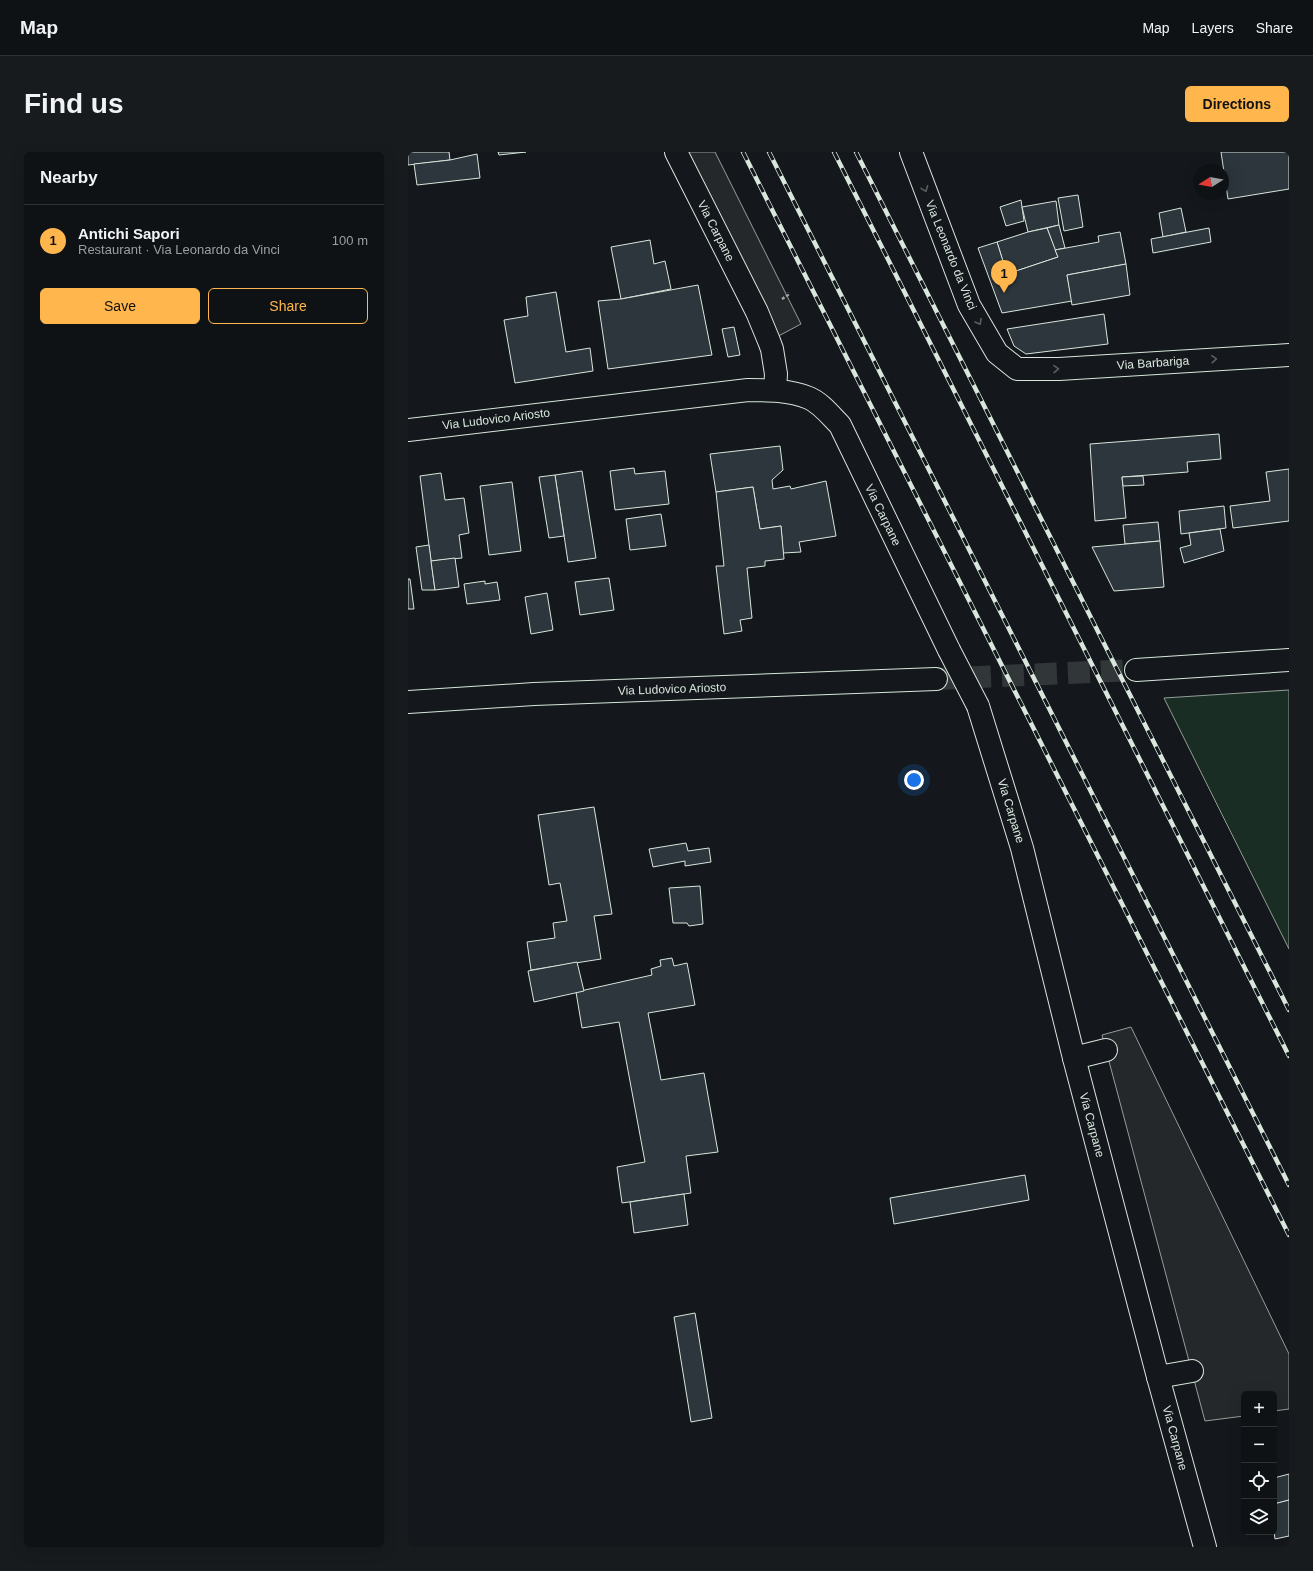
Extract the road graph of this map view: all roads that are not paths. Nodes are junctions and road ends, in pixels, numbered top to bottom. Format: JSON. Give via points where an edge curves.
{"nodes":[{"id":1,"x":676,"y":152,"type":"edge"},
{"id":2,"x":911,"y":152,"type":"edge"},
{"id":3,"x":1289,"y":355,"type":"edge"},
{"id":4,"x":1018,"y":369,"type":"joint"},
{"id":5,"x":775,"y":390,"type":"junction"},
{"id":6,"x":408,"y":430,"type":"edge"},
{"id":7,"x":1289,"y":660,"type":"edge"},
{"id":8,"x":1136,"y":670,"type":"tunnel mouth"},
{"id":9,"x":936,"y":679,"type":"tunnel mouth"},
{"id":10,"x":408,"y":702,"type":"edge"},
{"id":11,"x":1106,"y":1050,"type":"dead end"},
{"id":12,"x":1074,"y":1058,"type":"junction"},
{"id":13,"x":1192,"y":1371,"type":"dead end"},
{"id":14,"x":1158,"y":1378,"type":"junction"},
{"id":15,"x":1205,"y":1547,"type":"edge"}],
"edges":[{"from":1,"to":5,"type":"street","name":"Via Carpane","via":[[757,312],[771,345],[776,374]]},
{"from":2,"to":4,"type":"street","name":"Via Leonardo da Vinci","one_way":true,"via":[[969,305],[997,353]]},
{"from":4,"to":3,"type":"street","name":"Via Barbariga","one_way":true,"via":[[1059,369]]},
{"from":5,"to":6,"type":"street","name":"Via Ludovico Ariosto","via":[[740,391]]},
{"from":5,"to":12,"type":"street","name":"Via Carpane","bridge":true,"via":[[810,399],[840,425],[978,706],[1022,848]]},
{"from":7,"to":8,"type":"street"},
{"from":9,"to":10,"type":"street","name":"Via Ludovico Ariosto","via":[[534,694]]},
{"from":11,"to":12,"type":"street"},
{"from":12,"to":14,"type":"street","name":"Via Carpane"},
{"from":13,"to":14,"type":"street"},
{"from":14,"to":15,"type":"street","name":"Via Carpane"}]}
